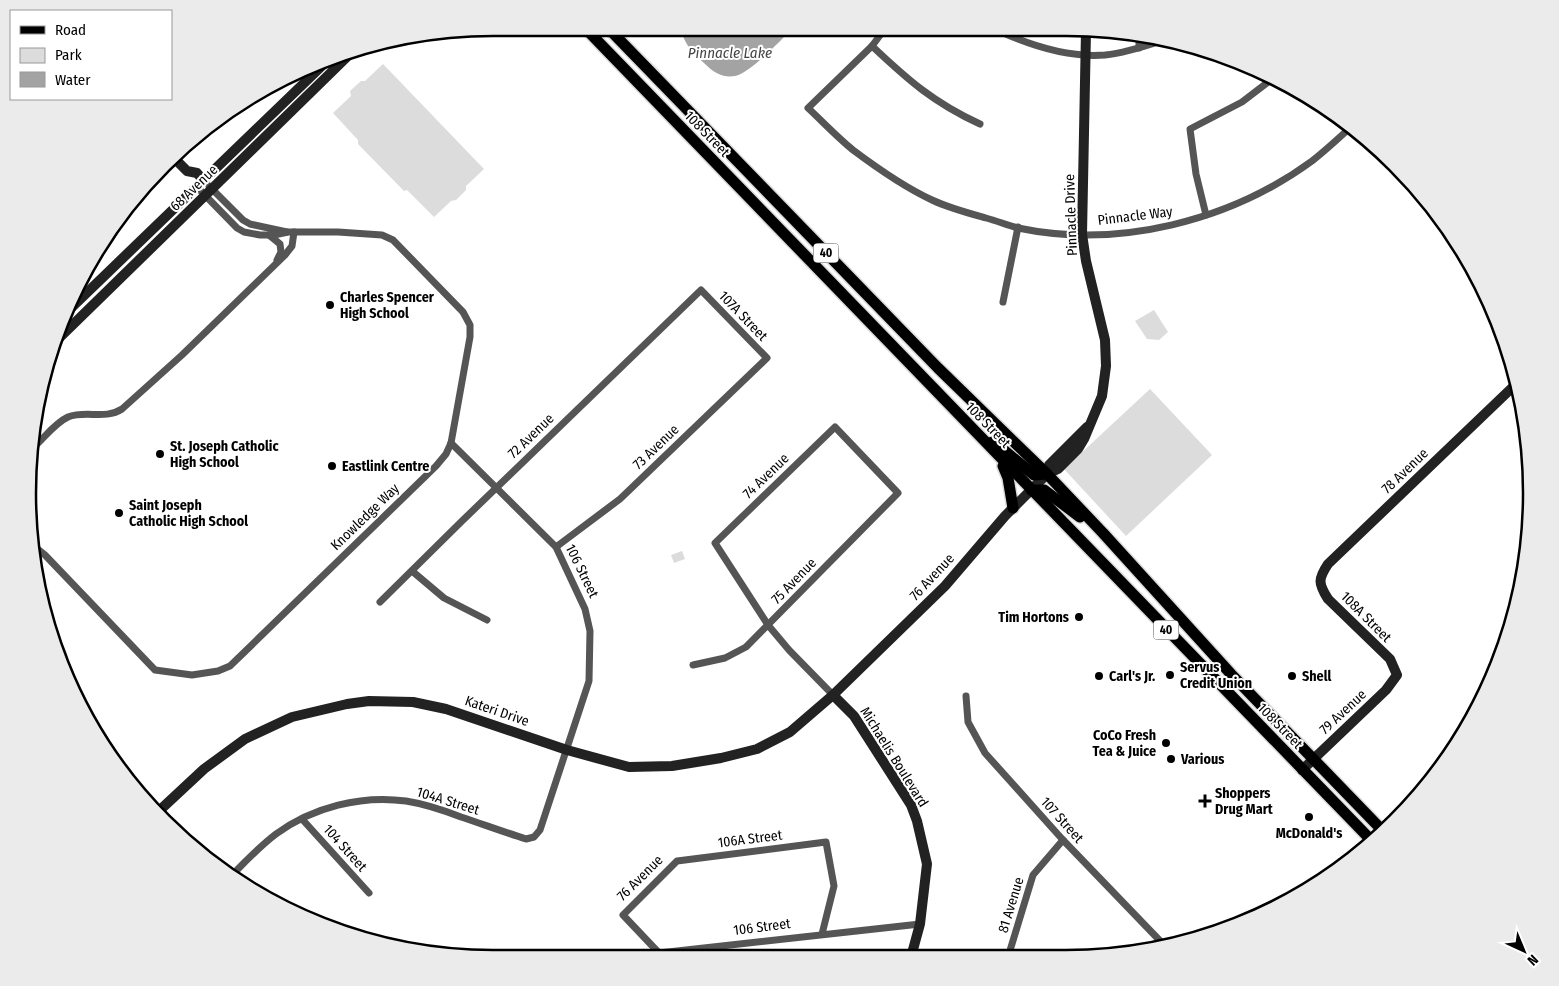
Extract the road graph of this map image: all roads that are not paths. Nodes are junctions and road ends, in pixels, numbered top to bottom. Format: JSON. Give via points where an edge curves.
{"nodes":[{"id":1,"x":593,"y":36,"type":"edge"},
{"id":2,"x":616,"y":36,"type":"edge"},
{"id":3,"x":880,"y":36,"type":"edge"},
{"id":4,"x":1011,"y":36,"type":"edge"},
{"id":5,"x":1086,"y":37,"type":"edge"},
{"id":6,"x":1138,"y":42,"type":"edge"},
{"id":7,"x":1150,"y":44,"type":"edge"},
{"id":8,"x":872,"y":46,"type":"junction"},
{"id":9,"x":1138,"y":48,"type":"junction"},
{"id":10,"x":1086,"y":55,"type":"junction"},
{"id":11,"x":341,"y":62,"type":"edge"},
{"id":12,"x":315,"y":72,"type":"edge"},
{"id":13,"x":1267,"y":83,"type":"edge"},
{"id":14,"x":980,"y":124,"type":"dead end"},
{"id":15,"x":1345,"y":132,"type":"edge"},
{"id":16,"x":178,"y":162,"type":"edge"},
{"id":17,"x":200,"y":184,"type":"junction"},
{"id":18,"x":209,"y":193,"type":"junction"},
{"id":19,"x":1206,"y":215,"type":"junction"},
{"id":20,"x":1018,"y":228,"type":"junction"},
{"id":21,"x":291,"y":232,"type":"junction"},
{"id":22,"x":1082,"y":234,"type":"junction"},
{"id":23,"x":268,"y":235,"type":"junction"},
{"id":24,"x":275,"y":265,"type":"junction"},
{"id":25,"x":701,"y":290,"type":"joint"},
{"id":26,"x":79,"y":301,"type":"edge"},
{"id":27,"x":1003,"y":302,"type":"dead end"},
{"id":28,"x":66,"y":332,"type":"edge"},
{"id":29,"x":767,"y":358,"type":"joint"},
{"id":30,"x":1510,"y":389,"type":"edge"},
{"id":31,"x":835,"y":427,"type":"joint"},
{"id":32,"x":39,"y":442,"type":"edge"},
{"id":33,"x":450,"y":443,"type":"junction"},
{"id":34,"x":985,"y":443,"type":"junction"},
{"id":35,"x":1046,"y":474,"type":"junction"},
{"id":36,"x":495,"y":489,"type":"junction"},
{"id":37,"x":1031,"y":490,"type":"junction"},
{"id":38,"x":1013,"y":508,"type":"junction"},
{"id":39,"x":556,"y":547,"type":"junction"},
{"id":40,"x":1117,"y":549,"type":"junction"},
{"id":41,"x":40,"y":551,"type":"edge"},
{"id":42,"x":412,"y":571,"type":"junction"},
{"id":43,"x":1320,"y":582,"type":"joint"},
{"id":44,"x":380,"y":602,"type":"dead end"},
{"id":45,"x":487,"y":620,"type":"dead end"},
{"id":46,"x":768,"y":625,"type":"junction"},
{"id":47,"x":693,"y":665,"type":"dead end"},
{"id":48,"x":1395,"y":670,"type":"joint"},
{"id":49,"x":833,"y":695,"type":"junction"},
{"id":50,"x":966,"y":696,"type":"dead end"},
{"id":51,"x":567,"y":750,"type":"junction"},
{"id":52,"x":1313,"y":758,"type":"junction"},
{"id":53,"x":1302,"y":770,"type":"junction"},
{"id":54,"x":162,"y":808,"type":"edge"},
{"id":55,"x":302,"y":819,"type":"junction"},
{"id":56,"x":1378,"y":826,"type":"edge"},
{"id":57,"x":1367,"y":836,"type":"edge"},
{"id":58,"x":1063,"y":840,"type":"junction"},
{"id":59,"x":677,"y":861,"type":"joint"},
{"id":60,"x":236,"y":871,"type":"edge"},
{"id":61,"x":369,"y":893,"type":"dead end"},
{"id":62,"x":623,"y":915,"type":"joint"},
{"id":63,"x":920,"y":924,"type":"junction"},
{"id":64,"x":822,"y":934,"type":"junction"},
{"id":65,"x":1159,"y":940,"type":"edge"},
{"id":66,"x":656,"y":950,"type":"edge"},
{"id":67,"x":685,"y":950,"type":"edge"},
{"id":68,"x":913,"y":950,"type":"edge"},
{"id":69,"x":1010,"y":950,"type":"edge"}],
"edges":[{"from":1,"to":34,"type":"main road","name":"108 Street","number":"40"},
{"from":2,"to":35,"type":"main road","name":"108 Street","number":"40","via":[[938,368]]},
{"from":3,"to":8,"type":"street"},
{"from":4,"to":10,"type":"street","via":[[1050,50]]},
{"from":5,"to":10,"type":"street","name":"Pinnacle Drive"},
{"from":6,"to":9,"type":"street"},
{"from":7,"to":9,"type":"street"},
{"from":8,"to":14,"type":"street","via":[[926,95]]},
{"from":8,"to":20,"type":"street","name":"Pinnacle Way","via":[[808,108],[851,149],[894,179],[933,200]]},
{"from":9,"to":10,"type":"street","via":[[1106,55]]},
{"from":10,"to":22,"type":"street","name":"Pinnacle Drive"},
{"from":11,"to":18,"type":"street","name":"68 Avenue"},
{"from":12,"to":17,"type":"street","name":"68 Avenue"},
{"from":13,"to":19,"type":"street","via":[[1242,102],[1190,129]]},
{"from":15,"to":19,"type":"street","name":"Pinnacle Way","via":[[1283,180]]},
{"from":16,"to":17,"type":"street","via":[[186,171],[197,174]]},
{"from":17,"to":18,"type":"street","name":"Knowledge Way"},
{"from":17,"to":26,"type":"street","name":"68 Avenue"},
{"from":18,"to":21,"type":"street","name":"Knowledge Way","via":[[250,224]]},
{"from":18,"to":23,"type":"street","name":"Knowledge Way","via":[[237,228]]},
{"from":18,"to":28,"type":"street","name":"68 Avenue"},
{"from":19,"to":22,"type":"street","name":"Pinnacle Way","via":[[1156,228]]},
{"from":20,"to":22,"type":"street","name":"Pinnacle Way"},
{"from":20,"to":27,"type":"street"},
{"from":21,"to":23,"type":"street","name":"Knowledge Way"},
{"from":21,"to":24,"type":"street","via":[[292,246]]},
{"from":21,"to":33,"type":"street","name":"Knowledge Way","via":[[382,235],[393,240],[463,312],[470,325],[470,337]]},
{"from":22,"to":35,"type":"street","name":"Pinnacle Drive","via":[[1102,327],[1106,375],[1092,423],[1048,465]]},
{"from":23,"to":24,"type":"street","via":[[280,244],[281,252]]},
{"from":24,"to":32,"type":"street","via":[[122,409],[103,416],[68,417]]},
{"from":25,"to":29,"type":"street","name":"107A Street"},
{"from":25,"to":36,"type":"street","name":"72 Avenue"},
{"from":29,"to":39,"type":"street","name":"73 Avenue","via":[[620,499]]},
{"from":30,"to":43,"type":"street","name":"78 Avenue","via":[[1328,564]]},
{"from":31,"to":46,"type":"street","name":"74 Avenue","via":[[715,543]]},
{"from":31,"to":46,"type":"street","name":"75 Avenue","via":[[898,493]]},
{"from":33,"to":36,"type":"street","name":"106 Street"},
{"from":33,"to":41,"type":"street","name":"Knowledge Way","via":[[436,466],[230,666],[218,671],[192,675],[154,670]]},
{"from":34,"to":35,"type":"main road","via":[[994,442],[1034,475]]},
{"from":34,"to":37,"type":"main road","name":"108 Street","number":"40"},
{"from":34,"to":38,"type":"main road","via":[[1004,468]]},
{"from":35,"to":37,"type":"street","name":"76 Avenue"},
{"from":35,"to":40,"type":"main road","name":"108 Street","number":"40"},
{"from":36,"to":39,"type":"street","name":"106 Street"},
{"from":36,"to":42,"type":"street","name":"72 Avenue"},
{"from":37,"to":38,"type":"street","name":"76 Avenue"},
{"from":37,"to":40,"type":"main road","via":[[1044,490],[1078,514]]},
{"from":37,"to":53,"type":"main road","name":"108 Street","number":"40"},
{"from":38,"to":49,"type":"street","name":"76 Avenue","via":[[944,586]]},
{"from":39,"to":51,"type":"street","name":"106 Street","via":[[586,609],[590,631],[589,681]]},
{"from":40,"to":52,"type":"main road","name":"108 Street","number":"40"},
{"from":42,"to":44,"type":"street","name":"72 Avenue"},
{"from":42,"to":45,"type":"street","via":[[444,598]]},
{"from":43,"to":48,"type":"street","name":"108A Street","via":[[1328,599],[1390,659]]},
{"from":46,"to":47,"type":"street","name":"75 Avenue","via":[[746,647],[726,658]]},
{"from":46,"to":49,"type":"street"},
{"from":48,"to":52,"type":"street","name":"79 Avenue","via":[[1397,675],[1386,690]]},
{"from":49,"to":51,"type":"street","name":"Kateri Drive","via":[[790,732],[757,749],[720,758],[672,766],[629,767]]},
{"from":49,"to":63,"type":"street","name":"Michaelis Boulevard","via":[[854,716],[911,806],[917,821],[927,864]]},
{"from":50,"to":58,"type":"street","name":"107 Street","via":[[968,722],[985,753]]},
{"from":51,"to":54,"type":"street","name":"Kateri Drive","via":[[446,708],[413,702],[347,704],[292,717],[245,739],[204,768]]},
{"from":51,"to":55,"type":"street","name":"104A Street","via":[[540,830],[534,837],[526,839],[407,801],[352,802]]},
{"from":52,"to":53,"type":"street","name":"79 Avenue"},
{"from":52,"to":56,"type":"main road","name":"108 Street","number":"40"},
{"from":53,"to":57,"type":"main road","name":"108 Street","number":"40"},
{"from":55,"to":60,"type":"street","via":[[268,840]]},
{"from":55,"to":61,"type":"street","name":"104 Street"},
{"from":58,"to":65,"type":"street","name":"107 Street"},
{"from":58,"to":69,"type":"street","name":"81 Avenue","via":[[1032,875]]},
{"from":59,"to":62,"type":"street","name":"76 Avenue"},
{"from":59,"to":64,"type":"street","name":"106A Street","via":[[826,842],[834,886]]},
{"from":62,"to":66,"type":"street","name":"106 Street"},
{"from":63,"to":64,"type":"street","name":"106 Street"},
{"from":63,"to":68,"type":"street","name":"Michaelis Boulevard"},
{"from":64,"to":67,"type":"street","name":"106 Street"}]}
